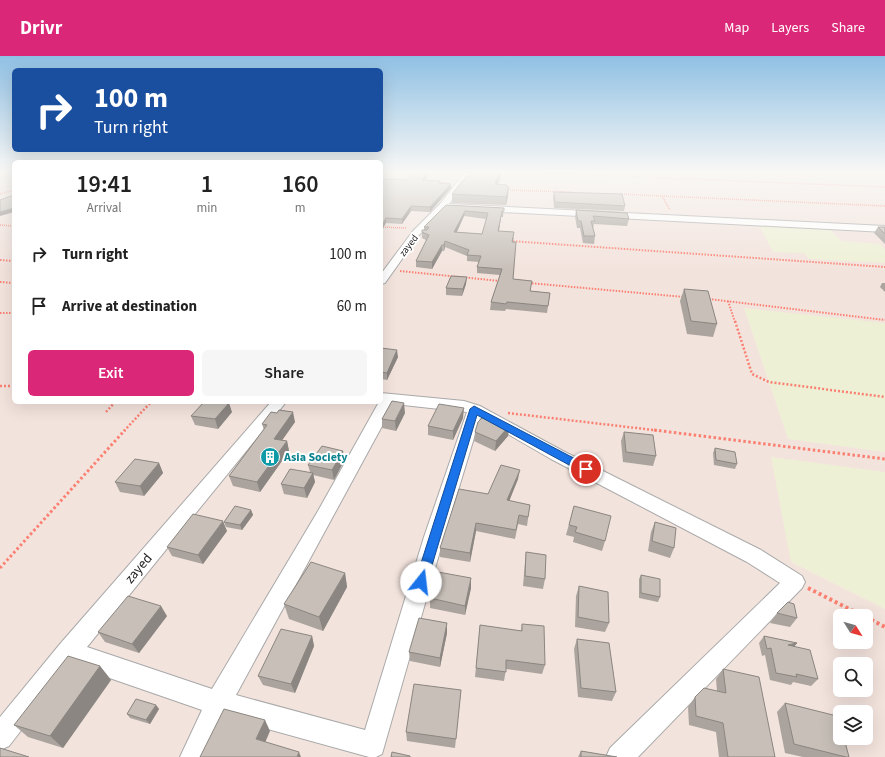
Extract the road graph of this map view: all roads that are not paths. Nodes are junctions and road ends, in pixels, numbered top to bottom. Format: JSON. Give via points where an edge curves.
{"nodes":[{"id":1,"x":442,"y":206,"type":"joint"},
{"id":2,"x":885,"y":229,"type":"edge"},
{"id":3,"x":383,"y":279,"type":"edge"},
{"id":4,"x":385,"y":399,"type":"edge"},
{"id":5,"x":277,"y":404,"type":"edge"},
{"id":6,"x":382,"y":404,"type":"edge"},
{"id":7,"x":474,"y":409,"type":"junction"},
{"id":8,"x":68,"y":652,"type":"junction"},
{"id":9,"x":218,"y":703,"type":"junction"},
{"id":10,"x":0,"y":738,"type":"edge"},
{"id":11,"x":194,"y":757,"type":"edge"},
{"id":12,"x":619,"y":757,"type":"edge"}],
"edges":[{"from":1,"to":2,"type":"street"},
{"from":1,"to":3,"type":"street","name":"zayed","via":[[420,229]]},
{"from":4,"to":7,"type":"street"},
{"from":5,"to":8,"type":"street","name":"zayed"},
{"from":6,"to":9,"type":"street","via":[[325,516]]},
{"from":7,"to":9,"type":"street","via":[[373,745]]},
{"from":7,"to":12,"type":"street","via":[[557,455],[754,556],[795,582]]},
{"from":8,"to":9,"type":"street"},
{"from":8,"to":10,"type":"street","name":"zayed"},
{"from":9,"to":11,"type":"street"}]}
